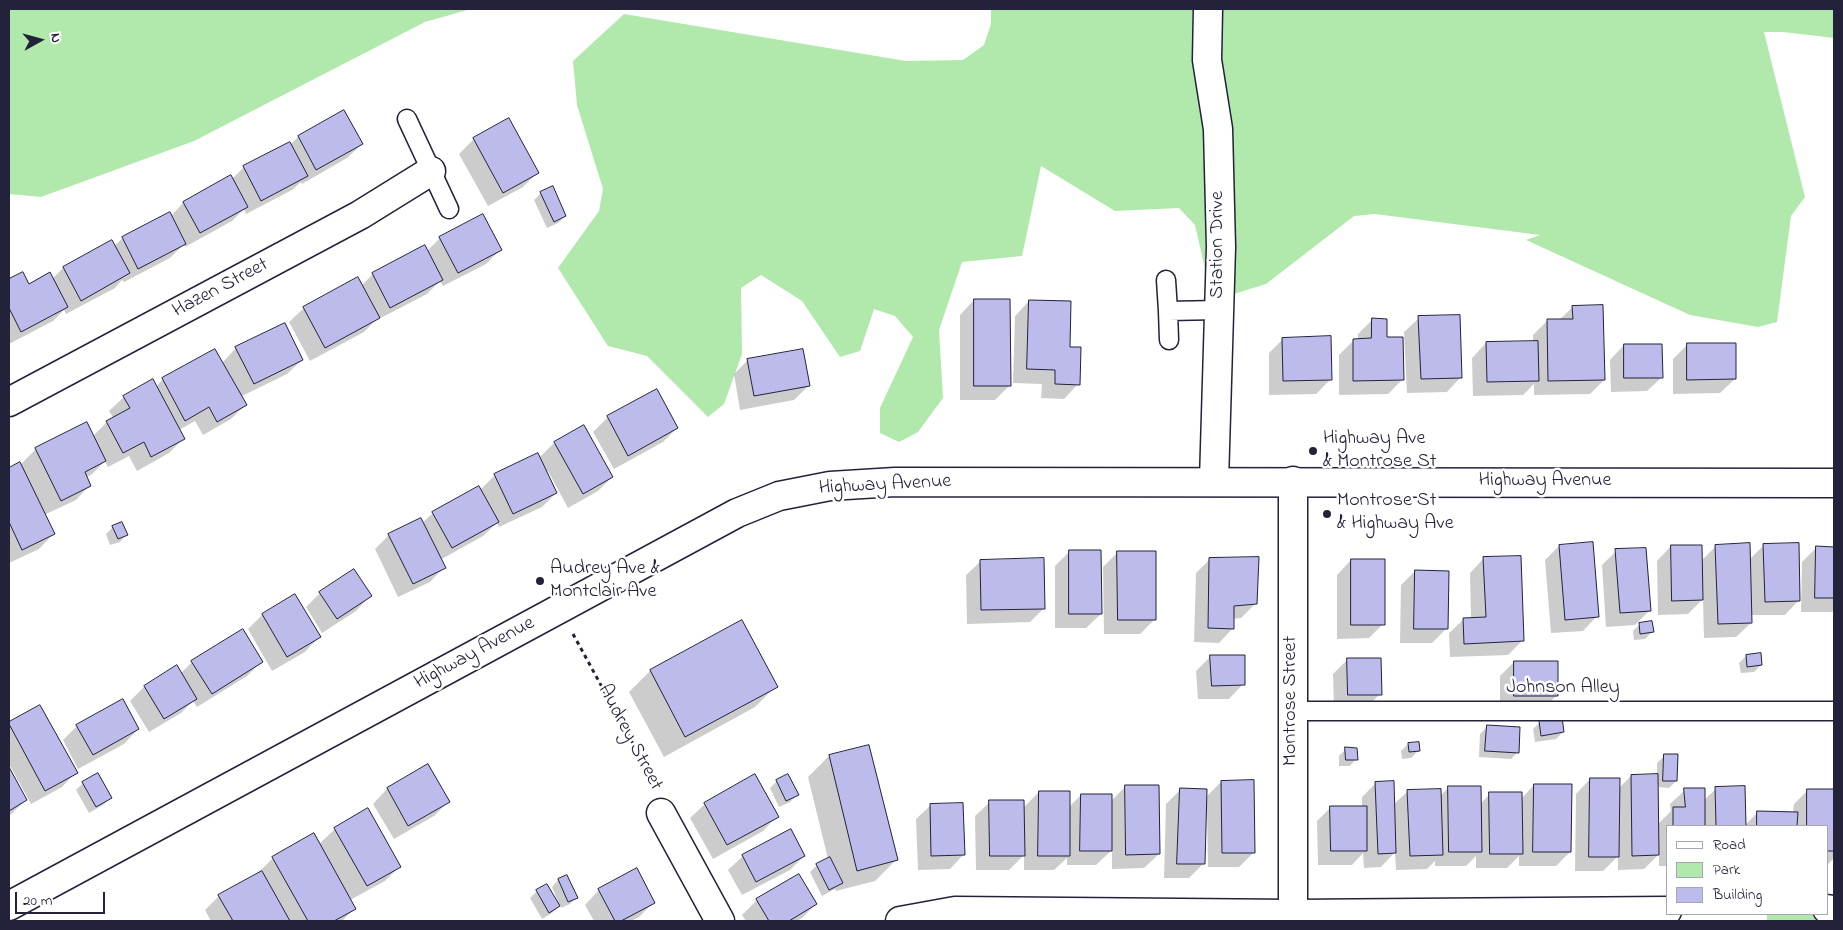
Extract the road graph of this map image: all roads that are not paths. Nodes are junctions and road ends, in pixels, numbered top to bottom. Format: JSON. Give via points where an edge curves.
{"nodes":[{"id":1,"x":1208,"y":9,"type":"edge"},
{"id":2,"x":407,"y":119,"type":"dead end"},
{"id":3,"x":431,"y":171,"type":"junction"},
{"id":4,"x":449,"y":209,"type":"dead end"},
{"id":5,"x":1166,"y":280,"type":"dead end"},
{"id":6,"x":1219,"y":310,"type":"junction"},
{"id":7,"x":1168,"y":311,"type":"junction"},
{"id":8,"x":1169,"y":340,"type":"dead end"},
{"id":9,"x":9,"y":402,"type":"edge"},
{"id":10,"x":1214,"y":482,"type":"junction"},
{"id":11,"x":1292,"y":482,"type":"junction"},
{"id":12,"x":1834,"y":483,"type":"edge"},
{"id":13,"x":1292,"y":711,"type":"junction"},
{"id":14,"x":1834,"y":711,"type":"edge"},
{"id":15,"x":661,"y":814,"type":"road end"},
{"id":16,"x":9,"y":906,"type":"edge"},
{"id":17,"x":1666,"y":911,"type":"edge"},
{"id":18,"x":1293,"y":918,"type":"edge"},
{"id":19,"x":720,"y":921,"type":"edge"},
{"id":20,"x":900,"y":921,"type":"edge"}],
"edges":[{"from":1,"to":6,"type":"street","name":"Station Drive","via":[[1207,60],[1218,129]]},
{"from":2,"to":3,"type":"lane"},
{"from":3,"to":4,"type":"lane"},
{"from":3,"to":9,"type":"street","name":"Hazen Street","via":[[360,215]]},
{"from":5,"to":7,"type":"lane"},
{"from":6,"to":7,"type":"lane"},
{"from":6,"to":10,"type":"street","name":"Station Drive"},
{"from":7,"to":8,"type":"lane"},
{"from":10,"to":11,"type":"street","name":"Highway Avenue"},
{"from":10,"to":16,"type":"street","name":"Highway Avenue","via":[[895,482],[822,488],[779,496],[737,513]]},
{"from":11,"to":12,"type":"street","name":"Highway Avenue"},
{"from":11,"to":13,"type":"street","name":"Montrose Street"},
{"from":13,"to":14,"type":"lane","name":"Johnson Alley"},
{"from":13,"to":18,"type":"street","name":"Montrose Street"},
{"from":15,"to":19,"type":"street","name":"Audrey Street"},
{"from":17,"to":18,"type":"street"},
{"from":18,"to":20,"type":"street","via":[[955,912]]}]}
